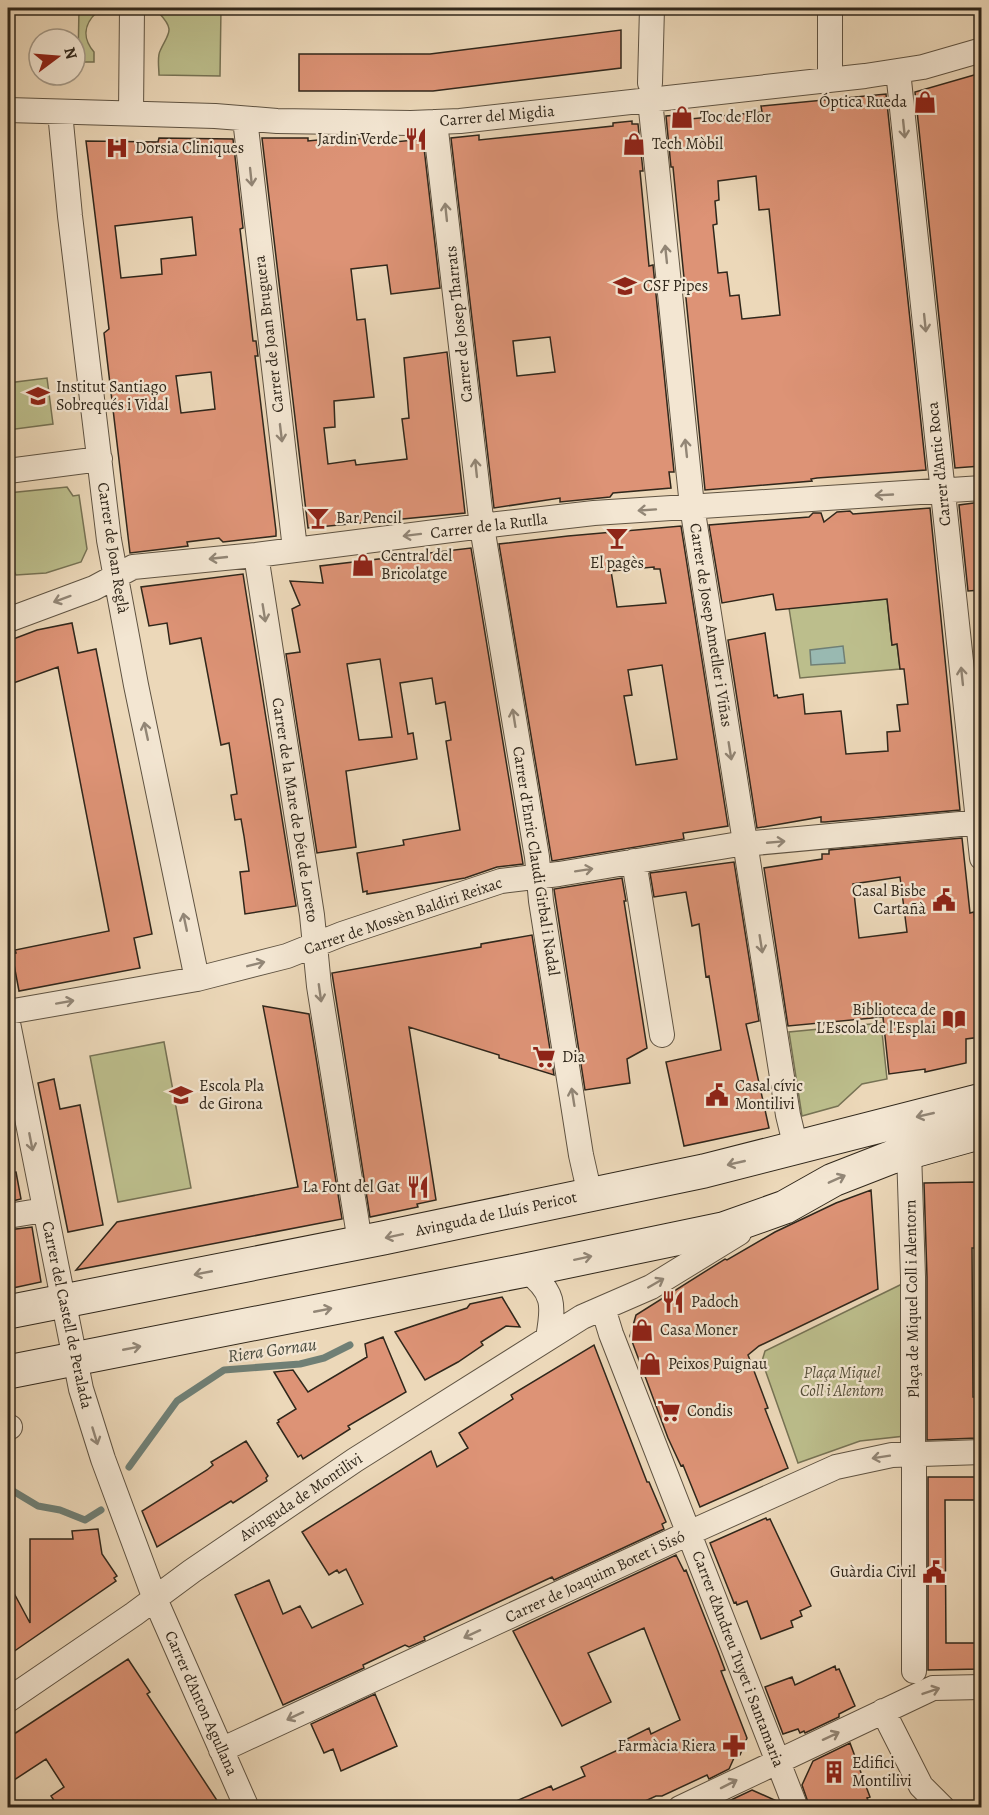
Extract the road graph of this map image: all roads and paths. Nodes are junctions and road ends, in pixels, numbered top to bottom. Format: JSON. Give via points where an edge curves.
{"nodes":[{"id":1,"x":132,"y":8,"type":"edge"},
{"id":2,"x":652,"y":8,"type":"edge"},
{"id":3,"x":830,"y":8,"type":"edge"},
{"id":4,"x":981,"y":50,"type":"edge"},
{"id":5,"x":898,"y":71,"type":"junction"},
{"id":6,"x":830,"y":80,"type":"junction"},
{"id":7,"x":650,"y":92,"type":"junction"},
{"id":8,"x":8,"y":110,"type":"edge"},
{"id":9,"x":60,"y":112,"type":"junction"},
{"id":10,"x":131,"y":113,"type":"junction"},
{"id":11,"x":245,"y":119,"type":"junction"},
{"id":12,"x":435,"y":122,"type":"junction"},
{"id":13,"x":100,"y":459,"type":"junction"},
{"id":14,"x":8,"y":471,"type":"edge"},
{"id":15,"x":981,"y":488,"type":"edge"},
{"id":16,"x":942,"y":491,"type":"junction"},
{"id":17,"x":692,"y":507,"type":"junction"},
{"id":18,"x":482,"y":527,"type":"junction"},
{"id":19,"x":295,"y":549,"type":"junction"},
{"id":20,"x":256,"y":555,"type":"junction"},
{"id":21,"x":116,"y":576,"type":"junction"},
{"id":22,"x":8,"y":620,"type":"edge"},
{"id":23,"x":980,"y":835,"type":"edge"},
{"id":24,"x":745,"y":844,"type":"junction"},
{"id":25,"x":634,"y":861,"type":"junction"},
{"id":26,"x":538,"y":876,"type":"junction"},
{"id":27,"x":315,"y":945,"type":"junction"},
{"id":28,"x":197,"y":979,"type":"junction"},
{"id":29,"x":8,"y":1012,"type":"edge"},
{"id":30,"x":8,"y":1023,"type":"edge"},
{"id":31,"x":662,"y":1035,"type":"dead end"},
{"id":32,"x":981,"y":1100,"type":"edge"},
{"id":33,"x":981,"y":1132,"type":"edge"},
{"id":34,"x":796,"y":1148,"type":"junction"},
{"id":35,"x":909,"y":1152,"type":"junction"},
{"id":36,"x":590,"y":1195,"type":"junction"},
{"id":37,"x":785,"y":1207,"type":"junction"},
{"id":38,"x":44,"y":1209,"type":"junction"},
{"id":39,"x":8,"y":1216,"type":"edge"},
{"id":40,"x":360,"y":1242,"type":"junction"},
{"id":41,"x":526,"y":1270,"type":"junction"},
{"id":42,"x":62,"y":1301,"type":"junction"},
{"id":43,"x":603,"y":1308,"type":"junction"},
{"id":44,"x":8,"y":1312,"type":"edge"},
{"id":45,"x":548,"y":1338,"type":"junction"},
{"id":46,"x":75,"y":1360,"type":"junction"},
{"id":47,"x":8,"y":1372,"type":"edge"},
{"id":48,"x":981,"y":1452,"type":"edge"},
{"id":49,"x":689,"y":1533,"type":"junction"},
{"id":50,"x":155,"y":1599,"type":"junction"},
{"id":51,"x":914,"y":1671,"type":"dead end"},
{"id":52,"x":981,"y":1687,"type":"edge"},
{"id":53,"x":8,"y":1700,"type":"edge"},
{"id":54,"x":883,"y":1711,"type":"junction"},
{"id":55,"x":221,"y":1750,"type":"junction"},
{"id":56,"x":778,"y":1761,"type":"junction"},
{"id":57,"x":247,"y":1808,"type":"edge"},
{"id":58,"x":680,"y":1808,"type":"edge"},
{"id":59,"x":796,"y":1808,"type":"edge"},
{"id":60,"x":943,"y":1808,"type":"edge"}],
"edges":[{"from":1,"to":10,"type":"street"},
{"from":2,"to":7,"type":"street","name":"Carrer de Josep Ametller i Viñas"},
{"from":3,"to":6,"type":"street"},
{"from":4,"to":5,"type":"street","name":"Carrer del Migdia"},
{"from":5,"to":6,"type":"street","name":"Carrer del Migdia"},
{"from":5,"to":16,"type":"street","name":"Carrer d'Antic Roca","one_way":true},
{"from":6,"to":7,"type":"street","name":"Carrer del Migdia"},
{"from":7,"to":12,"type":"street","name":"Carrer del Migdia"},
{"from":17,"to":7,"type":"street","name":"Carrer de Josep Ametller i Viñas","one_way":true},
{"from":8,"to":9,"type":"street","name":"Carrer del Migdia"},
{"from":9,"to":10,"type":"street","name":"Carrer del Migdia"},
{"from":9,"to":13,"type":"street","name":"Carrer de Joan Reglà"},
{"from":10,"to":11,"type":"street","name":"Carrer del Migdia"},
{"from":11,"to":12,"type":"street","name":"Carrer del Migdia"},
{"from":11,"to":19,"type":"street","name":"Carrer de Joan Bruguera","one_way":true},
{"from":18,"to":12,"type":"street","name":"Carrer de Josep Tharrats","one_way":true},
{"from":13,"to":14,"type":"street"},
{"from":13,"to":21,"type":"street","name":"Carrer de Joan Reglà"},
{"from":15,"to":16,"type":"street","name":"Carrer de la Rutlla"},
{"from":16,"to":17,"type":"street","name":"Carrer de la Rutlla","one_way":true},
{"from":23,"to":16,"type":"street","name":"Carrer d'Antic Roca","one_way":true},
{"from":17,"to":18,"type":"street","name":"Carrer de la Rutlla","one_way":true,"via":[[594,513]]},
{"from":17,"to":24,"type":"street","name":"Carrer de Josep Ametller i Viñas","one_way":true},
{"from":18,"to":19,"type":"street","name":"Carrer de la Rutlla","one_way":true},
{"from":26,"to":18,"type":"street","name":"Carrer d'Enric Claudi Girbal i Nadal","one_way":true},
{"from":19,"to":20,"type":"street","name":"Carrer de la Rutlla"},
{"from":20,"to":21,"type":"street","name":"Carrer de la Rutlla","one_way":true,"via":[[133,567]]},
{"from":20,"to":27,"type":"street","name":"Carrer de la Mare de Déu de Loreto","one_way":true},
{"from":21,"to":22,"type":"street","name":"Carrer de la Rutlla","one_way":true},
{"from":28,"to":21,"type":"street","name":"Carrer de Joan Reglà","one_way":true},
{"from":24,"to":23,"type":"street","name":"Carrer de Mossèn Baldiri Reixac","one_way":true},
{"from":24,"to":25,"type":"street","name":"Carrer de Mossèn Baldiri Reixac"},
{"from":24,"to":34,"type":"street","name":"Carrer de Josep Ametller i Viñas","one_way":true},
{"from":26,"to":25,"type":"street","name":"Carrer de Mossèn Baldiri Reixac","one_way":true},
{"from":25,"to":31,"type":"street"},
{"from":26,"to":27,"type":"street","name":"Carrer de Mossèn Baldiri Reixac","via":[[501,881]]},
{"from":36,"to":26,"type":"street","name":"Carrer d'Enric Claudi Girbal i Nadal","one_way":true},
{"from":28,"to":27,"type":"street","name":"Carrer de Mossèn Baldiri Reixac","one_way":true},
{"from":27,"to":40,"type":"street","name":"Carrer de la Mare de Déu de Loreto","one_way":true},
{"from":29,"to":28,"type":"street","name":"Carrer de Mossèn Baldiri Reixac","one_way":true},
{"from":30,"to":38,"type":"street","name":"Carrer del Castell de Peralada","one_way":true},
{"from":32,"to":34,"type":"street","name":"Avinguda de Lluís Pericot","one_way":true},
{"from":33,"to":35,"type":"street"},
{"from":34,"to":36,"type":"street","name":"Avinguda de Lluís Pericot","one_way":true},
{"from":37,"to":35,"type":"street","one_way":true,"via":[[833,1180]]},
{"from":35,"to":51,"type":"street","name":"Plaça de Miquel Coll i Alentorn"},
{"from":36,"to":40,"type":"street","name":"Avinguda de Lluís Pericot","one_way":true},
{"from":41,"to":37,"type":"street","one_way":true,"via":[[723,1229]]},
{"from":43,"to":37,"type":"street","one_way":true,"via":[[651,1287]]},
{"from":38,"to":39,"type":"street"},
{"from":38,"to":42,"type":"street","name":"Carrer del Castell de Peralada"},
{"from":40,"to":42,"type":"street","name":"Avinguda de Lluís Pericot","one_way":true},
{"from":41,"to":45,"type":"street","via":[[548,1293],[553,1311]]},
{"from":46,"to":41,"type":"street","one_way":true},
{"from":42,"to":44,"type":"street","name":"Avinguda de Lluís Pericot"},
{"from":42,"to":46,"type":"street","name":"Carrer del Castell de Peralada"},
{"from":43,"to":45,"type":"street","name":"Avinguda de Montilivi"},
{"from":43,"to":49,"type":"street","name":"Carrer d'Andreu Tuyet i Santamaria"},
{"from":45,"to":50,"type":"street","name":"Avinguda de Montilivi","via":[[355,1460]]},
{"from":46,"to":47,"type":"street"},
{"from":46,"to":50,"type":"street","name":"Carrer del Castell de Peralada","one_way":true,"via":[[103,1459]]},
{"from":48,"to":49,"type":"street","name":"Carrer de Joaquim Botet i Sisó","one_way":true,"via":[[892,1455],[850,1463]]},
{"from":49,"to":55,"type":"street","name":"Carrer de Joaquim Botet i Sisó","one_way":true},
{"from":49,"to":56,"type":"street","name":"Carrer d'Andreu Tuyet i Santamaria"},
{"from":50,"to":53,"type":"street","name":"Avinguda de Montilivi"},
{"from":50,"to":55,"type":"street","name":"Carrer d'Anton Agullana"},
{"from":54,"to":52,"type":"street","one_way":true,"via":[[933,1688]]},
{"from":56,"to":54,"type":"street","one_way":true},
{"from":54,"to":60,"type":"street","via":[[921,1786]]},
{"from":55,"to":57,"type":"street","name":"Carrer d'Anton Agullana"},
{"from":58,"to":56,"type":"street","one_way":true},
{"from":56,"to":59,"type":"street","name":"Carrer d'Andreu Tuyet i Santamaria"}]}
